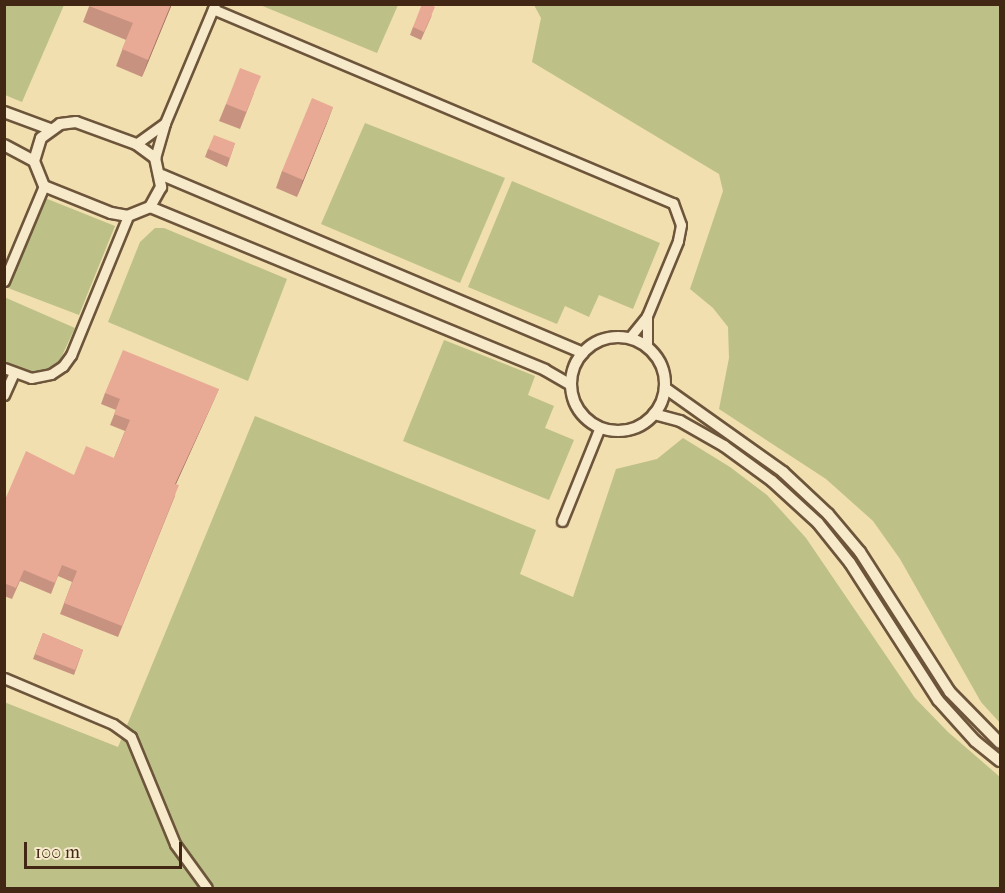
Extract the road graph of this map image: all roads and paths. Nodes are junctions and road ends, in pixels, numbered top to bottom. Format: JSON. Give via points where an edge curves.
{"nodes":[{"id":1,"x":214,"y":7,"type":"edge"},
{"id":2,"x":4,"y":112,"type":"edge"},
{"id":3,"x":165,"y":123,"type":"junction"},
{"id":4,"x":50,"y":129,"type":"junction"},
{"id":5,"x":136,"y":144,"type":"junction"},
{"id":6,"x":4,"y":145,"type":"edge"},
{"id":7,"x":155,"y":158,"type":"junction"},
{"id":8,"x":34,"y":161,"type":"junction"},
{"id":9,"x":162,"y":176,"type":"junction"},
{"id":10,"x":44,"y":186,"type":"junction"},
{"id":11,"x":150,"y":207,"type":"junction"},
{"id":12,"x":128,"y":216,"type":"junction"},
{"id":13,"x":4,"y":281,"type":"edge"},
{"id":14,"x":647,"y":316,"type":"junction"},
{"id":15,"x":629,"y":338,"type":"junction"},
{"id":16,"x":647,"y":347,"type":"junction"},
{"id":17,"x":583,"y":353,"type":"junction"},
{"id":18,"x":4,"y":368,"type":"edge"},
{"id":19,"x":13,"y":375,"type":"junction"},
{"id":20,"x":571,"y":385,"type":"junction"},
{"id":21,"x":665,"y":388,"type":"junction"},
{"id":22,"x":4,"y":395,"type":"edge"},
{"id":23,"x":654,"y":414,"type":"junction"},
{"id":24,"x":600,"y":426,"type":"junction"},
{"id":25,"x":562,"y":521,"type":"dead end"},
{"id":26,"x":4,"y":678,"type":"edge"},
{"id":27,"x":1000,"y":743,"type":"edge"},
{"id":28,"x":1000,"y":760,"type":"edge"},
{"id":29,"x":207,"y":888,"type":"edge"}],
"edges":[{"from":1,"to":3,"type":"street"},
{"from":1,"to":14,"type":"street","via":[[673,203],[681,225],[678,241]]},
{"from":2,"to":4,"type":"street"},
{"from":3,"to":5,"type":"street"},
{"from":3,"to":7,"type":"street"},
{"from":4,"to":5,"type":"street","via":[[76,122]]},
{"from":4,"to":8,"type":"street","via":[[41,138]]},
{"from":5,"to":7,"type":"street"},
{"from":6,"to":8,"type":"street"},
{"from":7,"to":9,"type":"street"},
{"from":8,"to":10,"type":"street"},
{"from":9,"to":11,"type":"street","via":[[161,187]]},
{"from":9,"to":17,"type":"street"},
{"from":10,"to":12,"type":"street"},
{"from":10,"to":13,"type":"street"},
{"from":11,"to":12,"type":"street"},
{"from":11,"to":20,"type":"street","via":[[535,366]]},
{"from":12,"to":19,"type":"street","via":[[71,355],[51,374],[31,378]]},
{"from":14,"to":15,"type":"street"},
{"from":14,"to":16,"type":"street"},
{"from":15,"to":16,"type":"street"},
{"from":15,"to":17,"type":"street","via":[[604,339]]},
{"from":16,"to":21,"type":"street","via":[[661,366]]},
{"from":17,"to":20,"type":"street"},
{"from":18,"to":19,"type":"street"},
{"from":19,"to":22,"type":"street"},
{"from":20,"to":24,"type":"street","via":[[582,414]]},
{"from":21,"to":23,"type":"street"},
{"from":21,"to":27,"type":"street","via":[[783,472],[828,514],[860,552],[950,692]]},
{"from":23,"to":24,"type":"street","via":[[626,430]]},
{"from":23,"to":28,"type":"street","via":[[680,421],[724,446],[772,481],[818,523],[850,563],[938,700],[975,741]]},
{"from":24,"to":25,"type":"street"},
{"from":26,"to":29,"type":"street","via":[[113,724],[131,737],[175,844]]}]}
